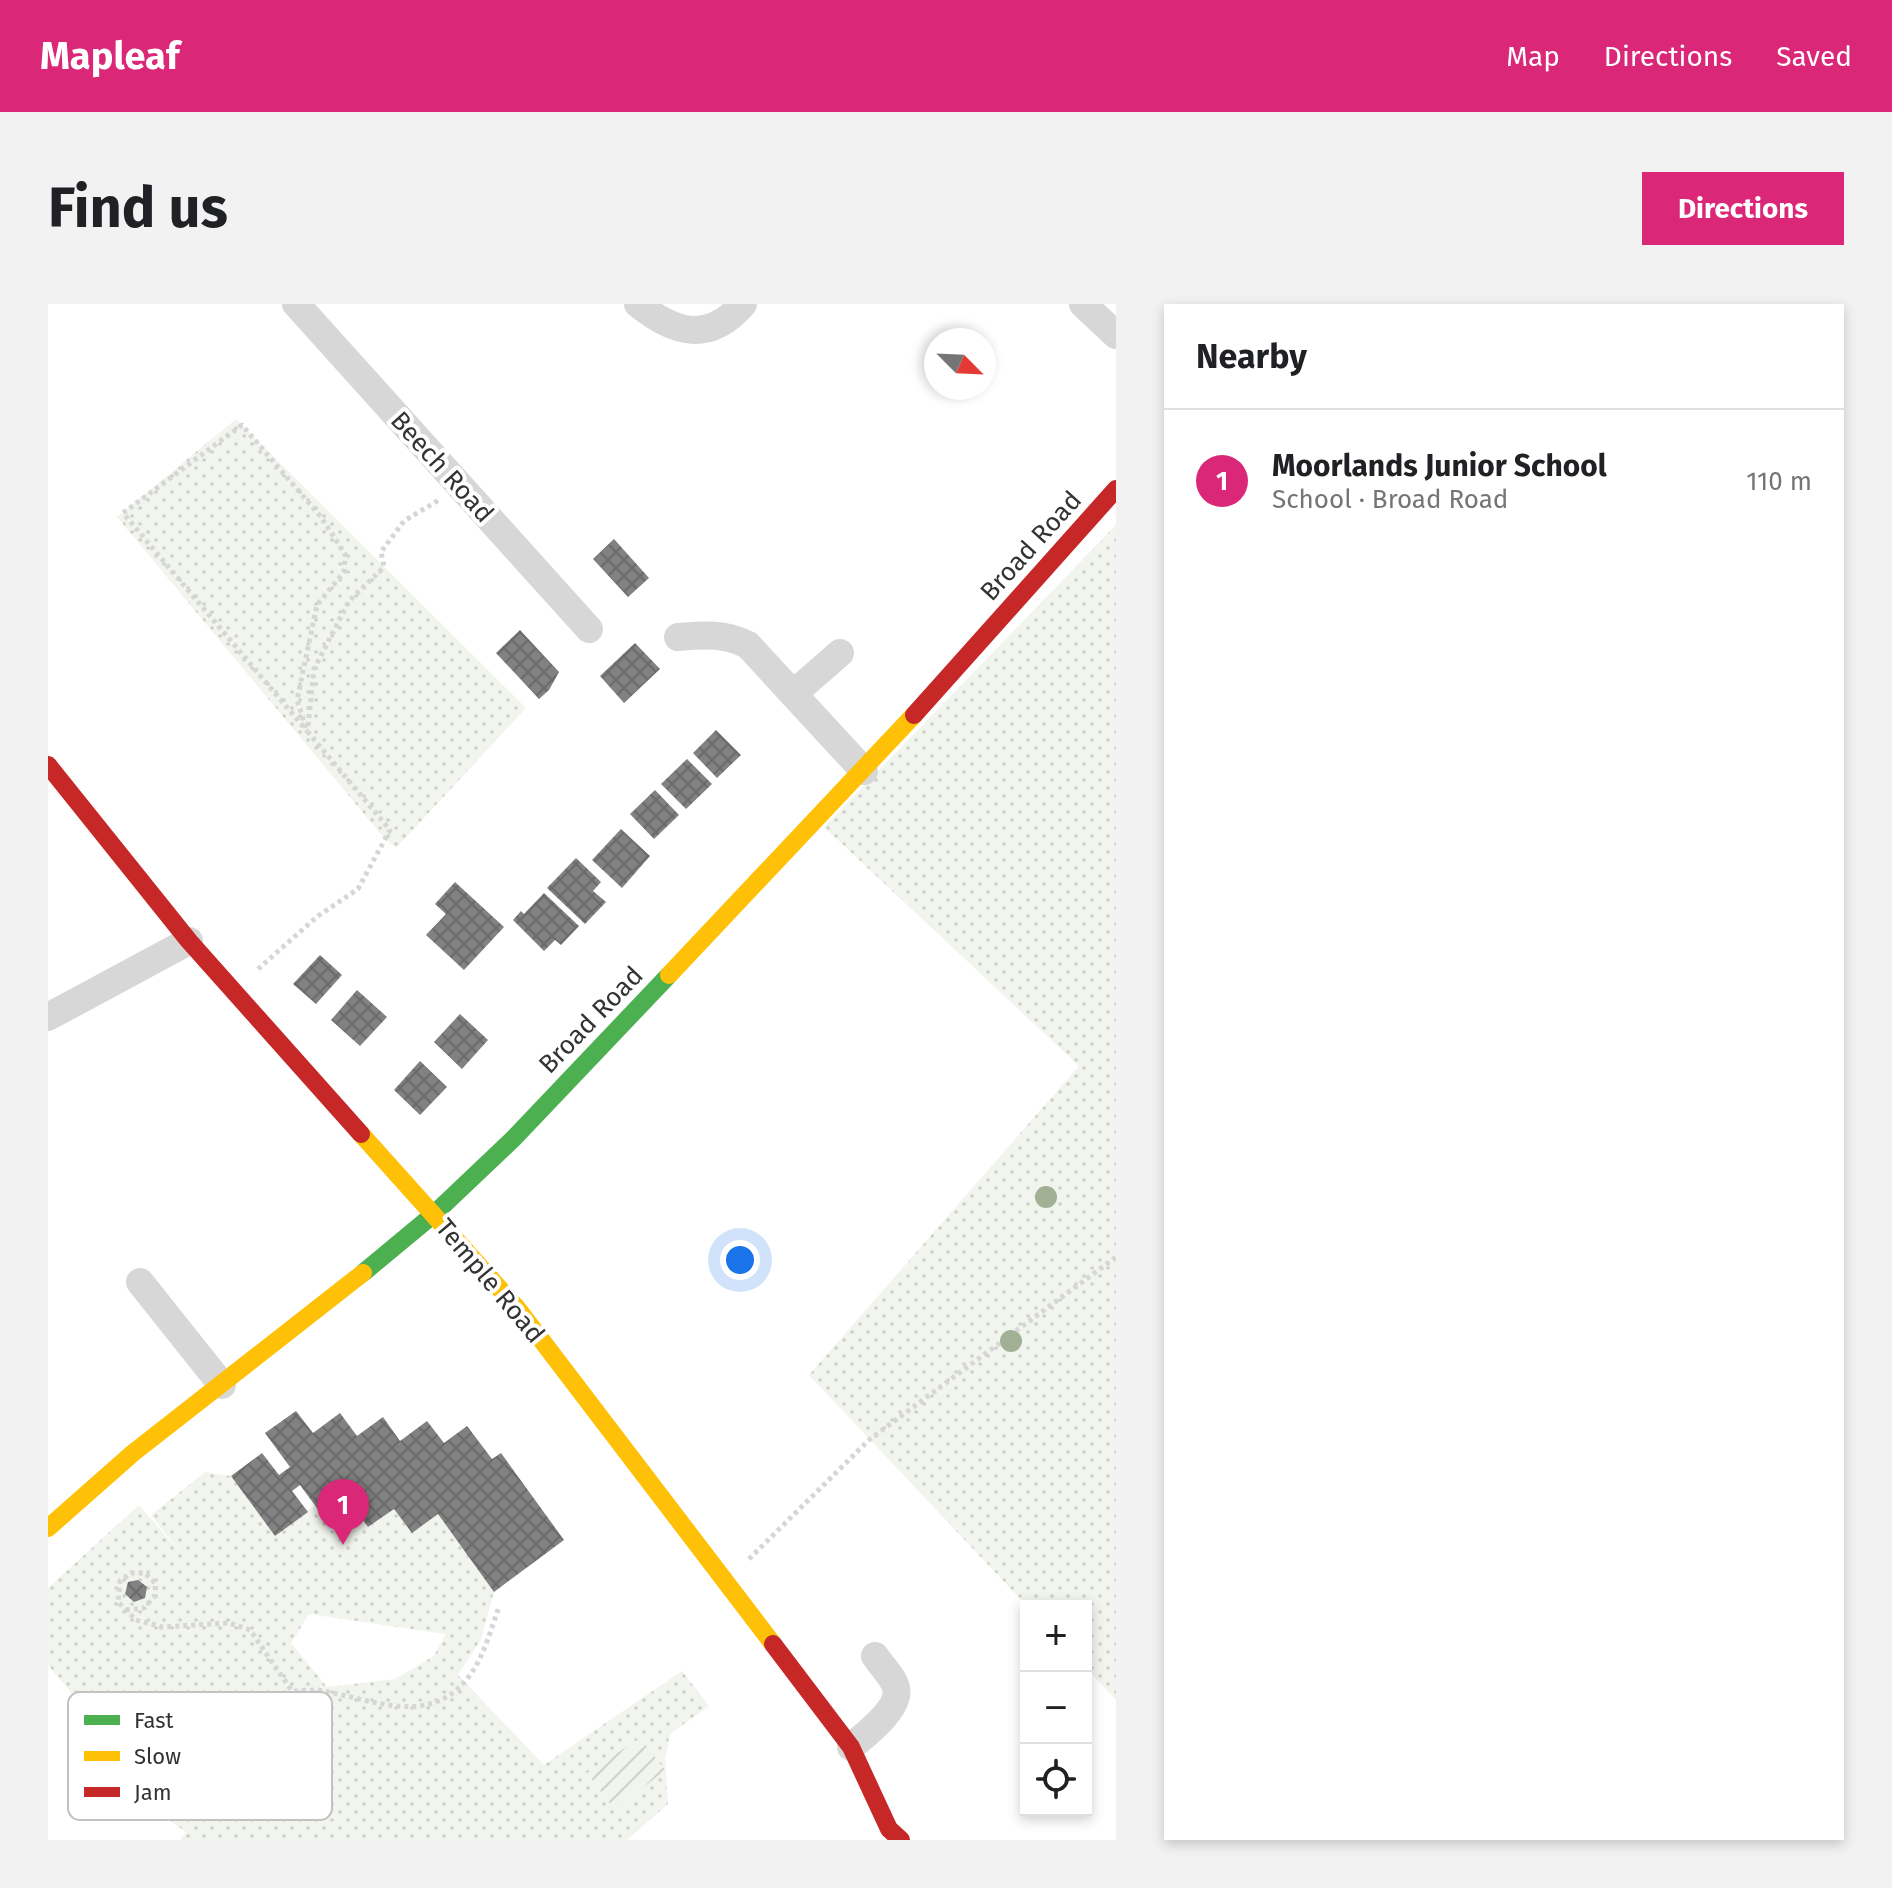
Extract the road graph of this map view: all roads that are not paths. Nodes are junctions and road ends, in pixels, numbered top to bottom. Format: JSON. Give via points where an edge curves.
{"nodes":[{"id":1,"x":296,"y":304,"type":"edge"},
{"id":2,"x":638,"y":304,"type":"edge"},
{"id":3,"x":743,"y":304,"type":"edge"},
{"id":4,"x":1083,"y":304,"type":"edge"},
{"id":5,"x":1116,"y":335,"type":"edge"},
{"id":6,"x":1116,"y":489,"type":"edge"},
{"id":7,"x":589,"y":629,"type":"dead end"},
{"id":8,"x":678,"y":637,"type":"dead end"},
{"id":9,"x":840,"y":653,"type":"dead end"},
{"id":10,"x":793,"y":694,"type":"junction"},
{"id":11,"x":48,"y":765,"type":"edge"},
{"id":12,"x":864,"y":771,"type":"junction"},
{"id":13,"x":189,"y":941,"type":"junction"},
{"id":14,"x":48,"y":1017,"type":"edge"},
{"id":15,"x":434,"y":1214,"type":"junction"},
{"id":16,"x":139,"y":1283,"type":"dead end"},
{"id":17,"x":222,"y":1385,"type":"junction"},
{"id":18,"x":48,"y":1528,"type":"edge"},
{"id":19,"x":875,"y":1656,"type":"dead end"},
{"id":20,"x":851,"y":1747,"type":"junction"},
{"id":21,"x":894,"y":1836,"type":"edge"}],
"edges":[{"from":1,"to":7,"type":"street","name":"Beech Road"},
{"from":2,"to":3,"type":"street","via":[[679,329],[706,331],[728,321]]},
{"from":4,"to":5,"type":"street"},
{"from":6,"to":12,"type":"street","name":"Broad Road"},
{"from":8,"to":10,"type":"street","via":[[732,637],[748,645]]},
{"from":9,"to":10,"type":"street"},
{"from":10,"to":12,"type":"street"},
{"from":11,"to":13,"type":"street","name":"Temple Road"},
{"from":12,"to":15,"type":"street","name":"Broad Road","via":[[513,1139]]},
{"from":13,"to":14,"type":"street"},
{"from":13,"to":15,"type":"street","name":"Temple Road"},
{"from":15,"to":17,"type":"street","name":"Broad Road"},
{"from":15,"to":20,"type":"street","name":"Temple Road","via":[[517,1308]]},
{"from":16,"to":17,"type":"street"},
{"from":17,"to":18,"type":"street","name":"Broad Road"},
{"from":19,"to":20,"type":"street","via":[[896,1687],[896,1700]]},
{"from":20,"to":21,"type":"street","name":"Temple Road"}]}
